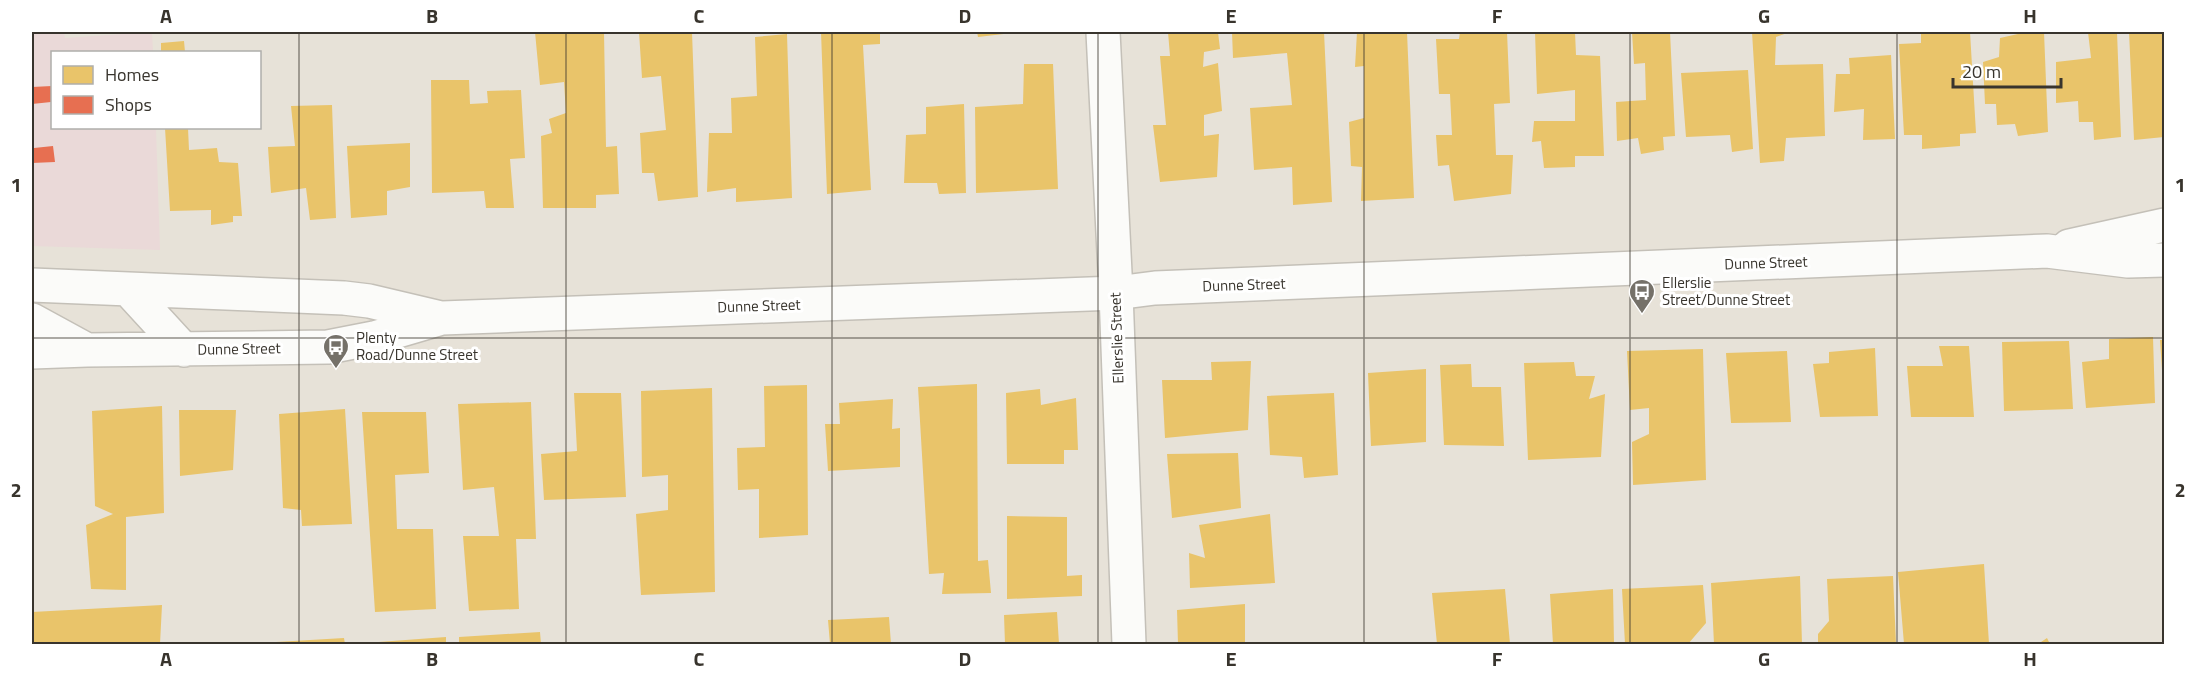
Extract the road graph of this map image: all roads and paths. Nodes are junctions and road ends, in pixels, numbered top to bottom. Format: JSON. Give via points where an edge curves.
{"nodes":[{"id":1,"x":1103,"y":32,"type":"edge"},
{"id":2,"x":2164,"y":225,"type":"edge"},
{"id":3,"x":2047,"y":251,"type":"junction"},
{"id":4,"x":2164,"y":260,"type":"edge"},
{"id":5,"x":32,"y":285,"type":"edge"},
{"id":6,"x":128,"y":289,"type":"junction"},
{"id":7,"x":1116,"y":293,"type":"junction"},
{"id":8,"x":442,"y":318,"type":"junction"},
{"id":9,"x":32,"y":320,"type":"edge"},
{"id":10,"x":87,"y":350,"type":"junction"},
{"id":11,"x":184,"y":350,"type":"junction"},
{"id":12,"x":32,"y":352,"type":"edge"},
{"id":13,"x":1129,"y":645,"type":"edge"}],
"edges":[{"from":1,"to":7,"type":"main road","name":"Ellerslie Street"},
{"from":2,"to":3,"type":"main road","name":"Dunne Street"},
{"from":3,"to":4,"type":"main road","name":"Dunne Street","via":[[2128,261]]},
{"from":3,"to":7,"type":"main road","name":"Dunne Street","via":[[1155,288]]},
{"from":5,"to":6,"type":"main road","name":"Dunne Street"},
{"from":6,"to":8,"type":"main road","name":"Dunne Street","via":[[344,298]]},
{"from":6,"to":11,"type":"main road"},
{"from":7,"to":8,"type":"main road","name":"Dunne Street"},
{"from":7,"to":13,"type":"main road","name":"Ellerslie Street"},
{"from":8,"to":11,"type":"main road","name":"Dunne Street","via":[[328,347]]},
{"from":9,"to":10,"type":"main road"},
{"from":10,"to":11,"type":"main road","name":"Dunne Street"},
{"from":10,"to":12,"type":"main road","name":"Dunne Street"}]}
